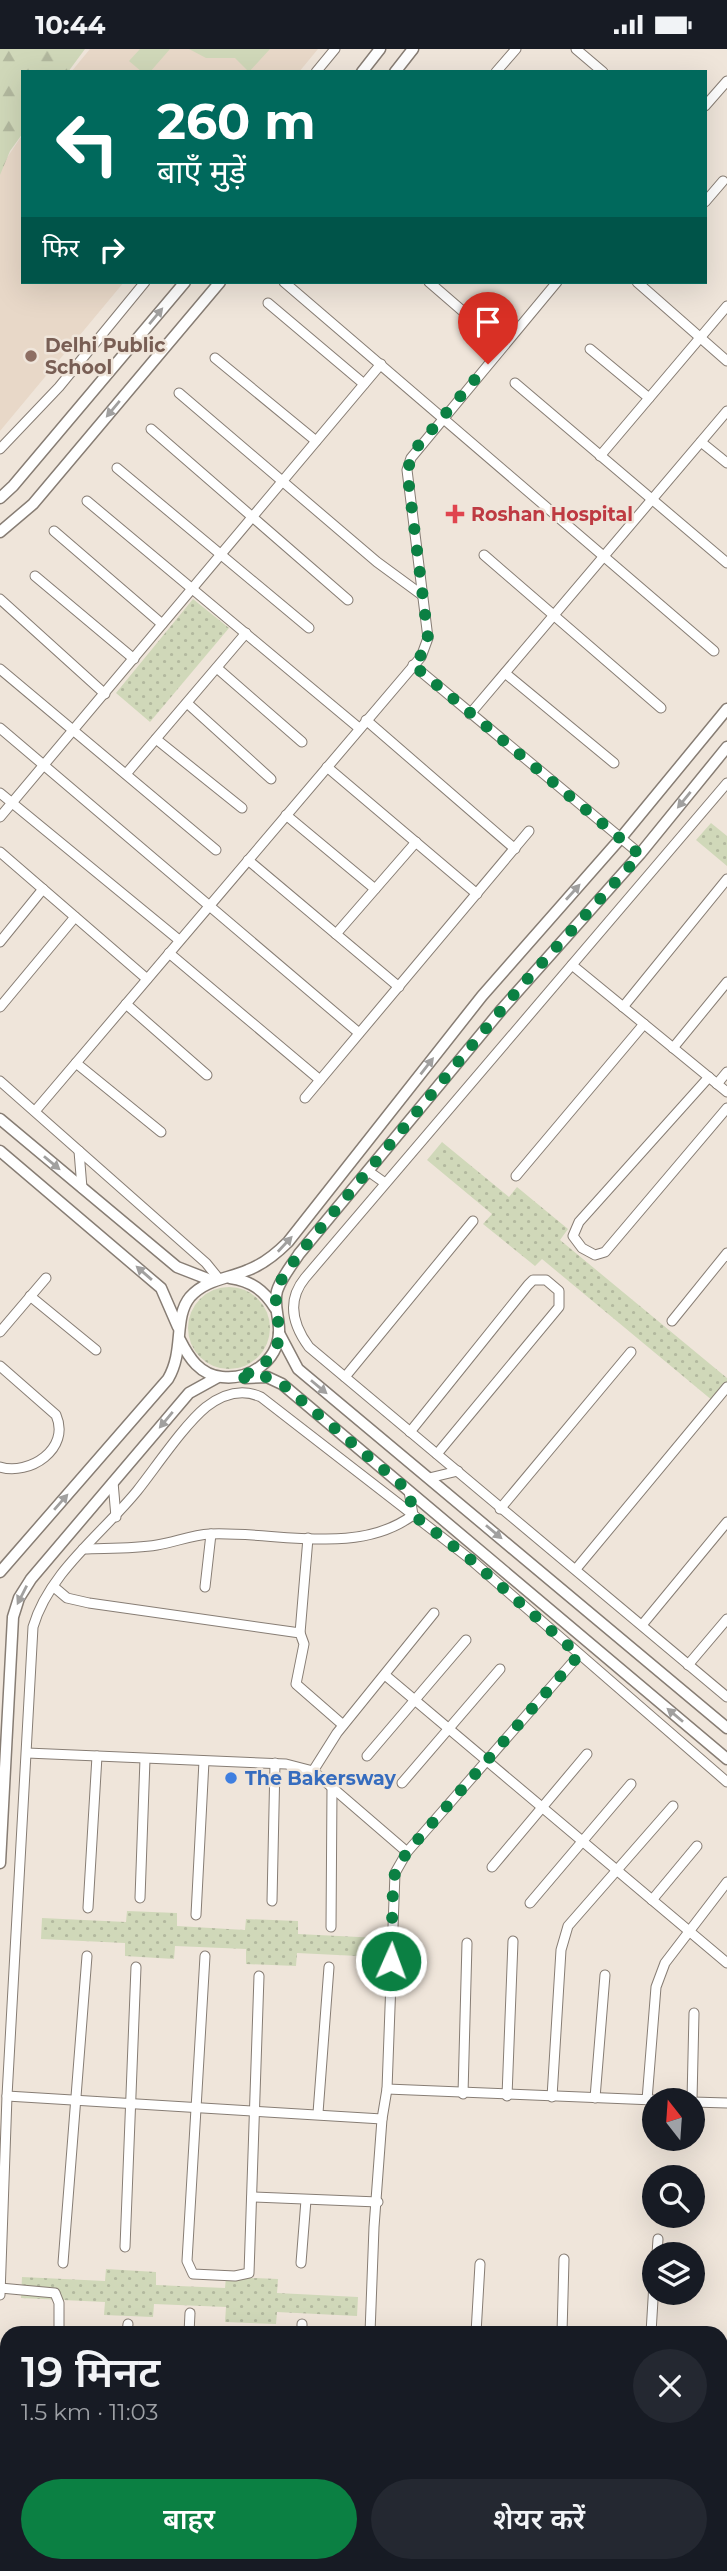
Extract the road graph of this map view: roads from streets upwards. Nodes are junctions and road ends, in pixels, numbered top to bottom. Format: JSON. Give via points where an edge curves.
{"nodes":[{"id":1,"x":335,"y":49,"type":"edge"},
{"id":2,"x":380,"y":49,"type":"edge"},
{"id":3,"x":413,"y":49,"type":"edge"},
{"id":4,"x":516,"y":49,"type":"edge"},
{"id":5,"x":576,"y":49,"type":"edge"},
{"id":6,"x":318,"y":70,"type":"edge"},
{"id":7,"x":364,"y":70,"type":"edge"},
{"id":8,"x":397,"y":70,"type":"edge"},
{"id":9,"x":498,"y":70,"type":"edge"},
{"id":10,"x":601,"y":70,"type":"edge"},
{"id":11,"x":727,"y":81,"type":"edge"},
{"id":12,"x":707,"y":104,"type":"edge"},
{"id":13,"x":723,"y":181,"type":"dead end"},
{"id":14,"x":707,"y":200,"type":"edge"},
{"id":15,"x":143,"y":284,"type":"edge"},
{"id":16,"x":184,"y":284,"type":"edge"},
{"id":17,"x":218,"y":284,"type":"edge"},
{"id":18,"x":286,"y":284,"type":"edge"},
{"id":19,"x":431,"y":284,"type":"edge"},
{"id":20,"x":555,"y":284,"type":"edge"},
{"id":21,"x":640,"y":284,"type":"edge"},
{"id":22,"x":268,"y":303,"type":"dead end"},
{"id":23,"x":727,"y":306,"type":"edge"},
{"id":24,"x":701,"y":338,"type":"junction"},
{"id":25,"x":503,"y":346,"type":"junction"},
{"id":26,"x":590,"y":349,"type":"dead end"},
{"id":27,"x":215,"y":358,"type":"dead end"},
{"id":28,"x":727,"y":361,"type":"edge"},
{"id":29,"x":381,"y":364,"type":"junction"},
{"id":30,"x":515,"y":383,"type":"dead end"},
{"id":31,"x":364,"y":384,"type":"junction"},
{"id":32,"x":179,"y":393,"type":"dead end"},
{"id":33,"x":649,"y":398,"type":"junction"},
{"id":34,"x":727,"y":411,"type":"edge"},
{"id":35,"x":443,"y":417,"type":"junction"},
{"id":36,"x":151,"y":429,"type":"dead end"},
{"id":37,"x":316,"y":441,"type":"junction"},
{"id":38,"x":701,"y":442,"type":"junction"},
{"id":39,"x":0,"y":449,"type":"edge"},
{"id":40,"x":600,"y":456,"type":"junction"},
{"id":41,"x":727,"y":463,"type":"edge"},
{"id":42,"x":117,"y":468,"type":"dead end"},
{"id":43,"x":283,"y":481,"type":"junction"},
{"id":44,"x":0,"y":498,"type":"edge"},
{"id":45,"x":652,"y":500,"type":"junction"},
{"id":46,"x":87,"y":502,"type":"dead end"},
{"id":47,"x":253,"y":516,"type":"junction"},
{"id":48,"x":0,"y":531,"type":"edge"},
{"id":49,"x":54,"y":531,"type":"dead end"},
{"id":50,"x":223,"y":553,"type":"junction"},
{"id":51,"x":484,"y":555,"type":"dead end"},
{"id":52,"x":603,"y":558,"type":"junction"},
{"id":53,"x":727,"y":563,"type":"edge"},
{"id":54,"x":35,"y":576,"type":"dead end"},
{"id":55,"x":193,"y":589,"type":"junction"},
{"id":56,"x":422,"y":595,"type":"junction"},
{"id":57,"x":0,"y":599,"type":"edge"},
{"id":58,"x":348,"y":600,"type":"dead end"},
{"id":59,"x":553,"y":617,"type":"junction"},
{"id":60,"x":162,"y":624,"type":"junction"},
{"id":61,"x":309,"y":628,"type":"dead end"},
{"id":62,"x":246,"y":633,"type":"junction"},
{"id":63,"x":714,"y":651,"type":"dead end"},
{"id":64,"x":134,"y":659,"type":"junction"},
{"id":65,"x":413,"y":665,"type":"junction"},
{"id":66,"x":217,"y":668,"type":"junction"},
{"id":67,"x":0,"y":669,"type":"edge"},
{"id":68,"x":505,"y":673,"type":"junction"},
{"id":69,"x":104,"y":694,"type":"junction"},
{"id":70,"x":187,"y":703,"type":"junction"},
{"id":71,"x":661,"y":708,"type":"dead end"},
{"id":72,"x":727,"y":709,"type":"edge"},
{"id":73,"x":470,"y":714,"type":"junction"},
{"id":74,"x":366,"y":720,"type":"junction"},
{"id":75,"x":0,"y":728,"type":"edge"},
{"id":76,"x":359,"y":728,"type":"junction"},
{"id":77,"x":74,"y":730,"type":"junction"},
{"id":78,"x":156,"y":739,"type":"junction"},
{"id":79,"x":302,"y":742,"type":"dead end"},
{"id":80,"x":727,"y":747,"type":"edge"},
{"id":81,"x":614,"y":763,"type":"dead end"},
{"id":82,"x":44,"y":765,"type":"junction"},
{"id":83,"x":327,"y":767,"type":"junction"},
{"id":84,"x":126,"y":774,"type":"junction"},
{"id":85,"x":271,"y":779,"type":"dead end"},
{"id":86,"x":727,"y":783,"type":"edge"},
{"id":87,"x":0,"y":793,"type":"edge"},
{"id":88,"x":11,"y":802,"type":"junction"},
{"id":89,"x":242,"y":808,"type":"dead end"},
{"id":90,"x":286,"y":815,"type":"junction"},
{"id":91,"x":0,"y":817,"type":"edge"},
{"id":92,"x":529,"y":831,"type":"dead end"},
{"id":93,"x":620,"y":839,"type":"junction"},
{"id":94,"x":416,"y":842,"type":"junction"},
{"id":95,"x":514,"y":849,"type":"junction"},
{"id":96,"x":216,"y":850,"type":"dead end"},
{"id":97,"x":640,"y":855,"type":"junction"},
{"id":98,"x":1,"y":856,"type":"edge"},
{"id":99,"x":248,"y":860,"type":"junction"},
{"id":100,"x":727,"y":879,"type":"edge"},
{"id":101,"x":43,"y":889,"type":"junction"},
{"id":102,"x":375,"y":889,"type":"junction"},
{"id":103,"x":477,"y":894,"type":"junction"},
{"id":104,"x":209,"y":906,"type":"junction"},
{"id":105,"x":75,"y":917,"type":"junction"},
{"id":106,"x":336,"y":934,"type":"junction"},
{"id":107,"x":179,"y":940,"type":"junction"},
{"id":108,"x":0,"y":942,"type":"edge"},
{"id":109,"x":169,"y":953,"type":"junction"},
{"id":110,"x":572,"y":965,"type":"junction"},
{"id":111,"x":147,"y":979,"type":"junction"},
{"id":112,"x":727,"y":982,"type":"edge"},
{"id":113,"x":398,"y":987,"type":"junction"},
{"id":114,"x":126,"y":1004,"type":"junction"},
{"id":115,"x":0,"y":1007,"type":"edge"},
{"id":116,"x":623,"y":1007,"type":"junction"},
{"id":117,"x":643,"y":1024,"type":"junction"},
{"id":118,"x":359,"y":1033,"type":"junction"},
{"id":119,"x":673,"y":1048,"type":"junction"},
{"id":120,"x":76,"y":1063,"type":"junction"},
{"id":121,"x":727,"y":1072,"type":"edge"},
{"id":122,"x":207,"y":1075,"type":"dead end"},
{"id":123,"x":709,"y":1077,"type":"junction"},
{"id":124,"x":320,"y":1080,"type":"junction"},
{"id":125,"x":0,"y":1081,"type":"edge"},
{"id":126,"x":717,"y":1084,"type":"junction"},
{"id":127,"x":727,"y":1092,"type":"edge"},
{"id":128,"x":305,"y":1098,"type":"dead end"},
{"id":129,"x":727,"y":1108,"type":"edge"},
{"id":130,"x":36,"y":1110,"type":"junction"},
{"id":131,"x":0,"y":1119,"type":"edge"},
{"id":132,"x":161,"y":1132,"type":"dead end"},
{"id":133,"x":0,"y":1151,"type":"edge"},
{"id":134,"x":79,"y":1151,"type":"junction"},
{"id":135,"x":368,"y":1171,"type":"junction"},
{"id":136,"x":516,"y":1176,"type":"dead end"},
{"id":137,"x":386,"y":1184,"type":"junction"},
{"id":138,"x":82,"y":1188,"type":"junction"},
{"id":139,"x":473,"y":1221,"type":"dead end"},
{"id":140,"x":727,"y":1253,"type":"edge"},
{"id":141,"x":46,"y":1278,"type":"dead end"},
{"id":142,"x":220,"y":1279,"type":"junction"},
{"id":143,"x":30,"y":1296,"type":"junction"},
{"id":144,"x":276,"y":1310,"type":"junction"},
{"id":145,"x":672,"y":1321,"type":"dead end"},
{"id":146,"x":0,"y":1332,"type":"edge"},
{"id":147,"x":279,"y":1333,"type":"junction"},
{"id":148,"x":180,"y":1335,"type":"junction"},
{"id":149,"x":96,"y":1350,"type":"dead end"},
{"id":150,"x":631,"y":1352,"type":"dead end"},
{"id":151,"x":0,"y":1366,"type":"edge"},
{"id":152,"x":218,"y":1377,"type":"junction"},
{"id":153,"x":345,"y":1377,"type":"junction"},
{"id":154,"x":236,"y":1378,"type":"junction"},
{"id":155,"x":727,"y":1387,"type":"edge"},
{"id":156,"x":410,"y":1431,"type":"junction"},
{"id":157,"x":437,"y":1454,"type":"junction"},
{"id":158,"x":0,"y":1467,"type":"edge"},
{"id":159,"x":458,"y":1471,"type":"junction"},
{"id":160,"x":429,"y":1478,"type":"junction"},
{"id":161,"x":113,"y":1482,"type":"junction"},
{"id":162,"x":409,"y":1491,"type":"junction"},
{"id":163,"x":500,"y":1509,"type":"junction"},
{"id":164,"x":413,"y":1515,"type":"junction"},
{"id":165,"x":116,"y":1517,"type":"junction"},
{"id":166,"x":727,"y":1522,"type":"edge"},
{"id":167,"x":211,"y":1534,"type":"junction"},
{"id":168,"x":309,"y":1538,"type":"junction"},
{"id":169,"x":83,"y":1549,"type":"junction"},
{"id":170,"x":576,"y":1569,"type":"junction"},
{"id":171,"x":1,"y":1570,"type":"edge"},
{"id":172,"x":54,"y":1587,"type":"junction"},
{"id":173,"x":205,"y":1587,"type":"dead end"},
{"id":174,"x":435,"y":1613,"type":"dead end"},
{"id":175,"x":727,"y":1619,"type":"edge"},
{"id":176,"x":642,"y":1625,"type":"junction"},
{"id":177,"x":300,"y":1633,"type":"junction"},
{"id":178,"x":466,"y":1640,"type":"dead end"},
{"id":179,"x":579,"y":1655,"type":"junction"},
{"id":180,"x":688,"y":1665,"type":"junction"},
{"id":181,"x":500,"y":1669,"type":"dead end"},
{"id":182,"x":385,"y":1675,"type":"junction"},
{"id":183,"x":727,"y":1697,"type":"edge"},
{"id":184,"x":414,"y":1700,"type":"junction"},
{"id":185,"x":344,"y":1725,"type":"junction"},
{"id":186,"x":727,"y":1728,"type":"edge"},
{"id":187,"x":448,"y":1730,"type":"junction"},
{"id":188,"x":27,"y":1753,"type":"junction"},
{"id":189,"x":587,"y":1754,"type":"dead end"},
{"id":190,"x":97,"y":1756,"type":"junction"},
{"id":191,"x":367,"y":1756,"type":"dead end"},
{"id":192,"x":145,"y":1759,"type":"junction"},
{"id":193,"x":727,"y":1759,"type":"edge"},
{"id":194,"x":204,"y":1761,"type":"junction"},
{"id":195,"x":488,"y":1761,"type":"junction"},
{"id":196,"x":275,"y":1763,"type":"junction"},
{"id":197,"x":313,"y":1771,"type":"junction"},
{"id":198,"x":727,"y":1782,"type":"edge"},
{"id":199,"x":402,"y":1783,"type":"dead end"},
{"id":200,"x":631,"y":1784,"type":"dead end"},
{"id":201,"x":332,"y":1789,"type":"junction"},
{"id":202,"x":673,"y":1806,"type":"dead end"},
{"id":203,"x":541,"y":1809,"type":"junction"},
{"id":204,"x":582,"y":1842,"type":"junction"},
{"id":205,"x":697,"y":1846,"type":"dead end"},
{"id":206,"x":407,"y":1852,"type":"junction"},
{"id":207,"x":0,"y":1863,"type":"edge"},
{"id":208,"x":492,"y":1867,"type":"dead end"},
{"id":209,"x":617,"y":1870,"type":"junction"},
{"id":210,"x":727,"y":1882,"type":"edge"},
{"id":211,"x":139,"y":1898,"type":"dead end"},
{"id":212,"x":272,"y":1901,"type":"dead end"},
{"id":213,"x":652,"y":1901,"type":"junction"},
{"id":214,"x":530,"y":1903,"type":"dead end"},
{"id":215,"x":88,"y":1908,"type":"dead end"},
{"id":216,"x":196,"y":1915,"type":"dead end"},
{"id":217,"x":331,"y":1927,"type":"dead end"},
{"id":218,"x":688,"y":1930,"type":"junction"},
{"id":219,"x":513,"y":1941,"type":"dead end"},
{"id":220,"x":467,"y":1943,"type":"dead end"},
{"id":221,"x":205,"y":1956,"type":"dead end"},
{"id":222,"x":88,"y":1957,"type":"dead end"},
{"id":223,"x":726,"y":1959,"type":"edge"},
{"id":224,"x":136,"y":1967,"type":"dead end"},
{"id":225,"x":329,"y":1967,"type":"dead end"},
{"id":226,"x":605,"y":1975,"type":"dead end"},
{"id":227,"x":259,"y":1976,"type":"dead end"},
{"id":228,"x":694,"y":2013,"type":"dead end"},
{"id":229,"x":652,"y":2088,"type":"edge"},
{"id":230,"x":692,"y":2088,"type":"edge"},
{"id":231,"x":387,"y":2089,"type":"junction"},
{"id":232,"x":463,"y":2094,"type":"junction"},
{"id":233,"x":507,"y":2096,"type":"junction"},
{"id":234,"x":6,"y":2097,"type":"junction"},
{"id":235,"x":552,"y":2097,"type":"junction"},
{"id":236,"x":595,"y":2098,"type":"junction"},
{"id":237,"x":74,"y":2100,"type":"junction"},
{"id":238,"x":642,"y":2100,"type":"edge"},
{"id":239,"x":131,"y":2102,"type":"junction"},
{"id":240,"x":705,"y":2102,"type":"edge"},
{"id":241,"x":727,"y":2103,"type":"edge"},
{"id":242,"x":196,"y":2106,"type":"junction"},
{"id":243,"x":256,"y":2110,"type":"junction"},
{"id":244,"x":318,"y":2113,"type":"junction"},
{"id":245,"x":382,"y":2119,"type":"junction"},
{"id":246,"x":252,"y":2197,"type":"junction"},
{"id":247,"x":306,"y":2200,"type":"junction"},
{"id":248,"x":378,"y":2202,"type":"junction"},
{"id":249,"x":658,"y":2239,"type":"dead end"},
{"id":250,"x":658,"y":2242,"type":"edge"},
{"id":251,"x":125,"y":2247,"type":"dead end"},
{"id":252,"x":564,"y":2259,"type":"dead end"},
{"id":253,"x":63,"y":2263,"type":"dead end"},
{"id":254,"x":301,"y":2263,"type":"dead end"},
{"id":255,"x":480,"y":2264,"type":"dead end"},
{"id":256,"x":0,"y":2288,"type":"edge"},
{"id":257,"x":0,"y":2295,"type":"edge"},
{"id":258,"x":653,"y":2305,"type":"edge"},
{"id":259,"x":190,"y":2313,"type":"dead end"},
{"id":260,"x":59,"y":2326,"type":"edge"},
{"id":261,"x":189,"y":2326,"type":"edge"},
{"id":262,"x":370,"y":2326,"type":"edge"},
{"id":263,"x":476,"y":2326,"type":"edge"},
{"id":264,"x":562,"y":2326,"type":"edge"},
{"id":265,"x":651,"y":2326,"type":"edge"}],
"edges":[{"from":1,"to":6,"type":"street"},
{"from":2,"to":7,"type":"street"},
{"from":3,"to":8,"type":"street"},
{"from":4,"to":9,"type":"street"},
{"from":5,"to":10,"type":"street"},
{"from":11,"to":12,"type":"street"},
{"from":13,"to":14,"type":"street"},
{"from":15,"to":39,"type":"street","via":[[59,387]]},
{"from":44,"to":16,"type":"street","one_way":true},
{"from":17,"to":48,"type":"street","one_way":true,"via":[[33,504]]},
{"from":18,"to":29,"type":"street"},
{"from":19,"to":25,"type":"street"},
{"from":20,"to":25,"type":"street"},
{"from":21,"to":24,"type":"street"},
{"from":22,"to":31,"type":"street"},
{"from":23,"to":24,"type":"street"},
{"from":24,"to":28,"type":"street"},
{"from":24,"to":33,"type":"street"},
{"from":25,"to":35,"type":"street"},
{"from":26,"to":33,"type":"street"},
{"from":27,"to":37,"type":"street"},
{"from":29,"to":31,"type":"street"},
{"from":29,"to":35,"type":"street"},
{"from":30,"to":40,"type":"street"},
{"from":31,"to":37,"type":"street"},
{"from":32,"to":43,"type":"street"},
{"from":33,"to":40,"type":"street"},
{"from":34,"to":38,"type":"street"},
{"from":35,"to":52,"type":"street"},
{"from":35,"to":56,"type":"street","via":[[417,447],[407,470]]},
{"from":36,"to":47,"type":"street"},
{"from":37,"to":43,"type":"street"},
{"from":38,"to":41,"type":"street"},
{"from":38,"to":45,"type":"street"},
{"from":40,"to":45,"type":"street"},
{"from":42,"to":50,"type":"street"},
{"from":43,"to":47,"type":"street"},
{"from":43,"to":56,"type":"street"},
{"from":45,"to":52,"type":"street"},
{"from":45,"to":53,"type":"street"},
{"from":46,"to":55,"type":"street"},
{"from":47,"to":50,"type":"street"},
{"from":47,"to":58,"type":"street"},
{"from":49,"to":60,"type":"street"},
{"from":50,"to":55,"type":"street"},
{"from":50,"to":61,"type":"street"},
{"from":51,"to":59,"type":"street"},
{"from":52,"to":59,"type":"street"},
{"from":52,"to":63,"type":"street"},
{"from":54,"to":64,"type":"street"},
{"from":55,"to":60,"type":"street"},
{"from":55,"to":62,"type":"street"},
{"from":56,"to":65,"type":"street","via":[[428,638],[426,649]]},
{"from":57,"to":69,"type":"street"},
{"from":59,"to":68,"type":"street"},
{"from":59,"to":71,"type":"street"},
{"from":60,"to":64,"type":"street"},
{"from":62,"to":66,"type":"street"},
{"from":62,"to":76,"type":"street"},
{"from":64,"to":69,"type":"street"},
{"from":65,"to":73,"type":"street"},
{"from":65,"to":74,"type":"street"},
{"from":66,"to":70,"type":"street"},
{"from":66,"to":79,"type":"street"},
{"from":67,"to":77,"type":"street"},
{"from":68,"to":73,"type":"street"},
{"from":68,"to":81,"type":"street"},
{"from":69,"to":77,"type":"street"},
{"from":70,"to":78,"type":"street"},
{"from":70,"to":85,"type":"street"},
{"from":72,"to":93,"type":"street"},
{"from":73,"to":93,"type":"street"},
{"from":74,"to":76,"type":"street"},
{"from":74,"to":95,"type":"street"},
{"from":75,"to":82,"type":"street"},
{"from":76,"to":83,"type":"street"},
{"from":77,"to":82,"type":"street"},
{"from":77,"to":84,"type":"street"},
{"from":78,"to":84,"type":"street"},
{"from":78,"to":89,"type":"street"},
{"from":80,"to":97,"type":"street","one_way":true},
{"from":82,"to":88,"type":"street"},
{"from":82,"to":104,"type":"street"},
{"from":83,"to":90,"type":"street"},
{"from":83,"to":94,"type":"street"},
{"from":84,"to":96,"type":"street"},
{"from":86,"to":110,"type":"street"},
{"from":87,"to":88,"type":"street"},
{"from":88,"to":91,"type":"street"},
{"from":88,"to":107,"type":"street"},
{"from":90,"to":99,"type":"street"},
{"from":90,"to":102,"type":"street"},
{"from":92,"to":95,"type":"street"},
{"from":93,"to":97,"type":"street"},
{"from":142,"to":93,"type":"street","one_way":true,"via":[[271,1259],[288,1242],[482,996]]},
{"from":94,"to":102,"type":"street"},
{"from":94,"to":103,"type":"street"},
{"from":95,"to":103,"type":"street"},
{"from":97,"to":135,"type":"street","via":[[537,967]]},
{"from":98,"to":101,"type":"street"},
{"from":99,"to":104,"type":"street"},
{"from":99,"to":106,"type":"street"},
{"from":100,"to":116,"type":"street"},
{"from":101,"to":105,"type":"street"},
{"from":101,"to":108,"type":"street"},
{"from":102,"to":106,"type":"street"},
{"from":103,"to":113,"type":"street"},
{"from":104,"to":107,"type":"street"},
{"from":104,"to":118,"type":"street"},
{"from":105,"to":111,"type":"street"},
{"from":105,"to":115,"type":"street"},
{"from":106,"to":113,"type":"street"},
{"from":107,"to":109,"type":"street"},
{"from":109,"to":111,"type":"street"},
{"from":109,"to":124,"type":"street"},
{"from":110,"to":116,"type":"street"},
{"from":110,"to":137,"type":"street"},
{"from":111,"to":114,"type":"street"},
{"from":112,"to":119,"type":"street"},
{"from":113,"to":118,"type":"street"},
{"from":114,"to":120,"type":"street"},
{"from":114,"to":122,"type":"street"},
{"from":116,"to":117,"type":"street"},
{"from":117,"to":119,"type":"street"},
{"from":117,"to":136,"type":"street"},
{"from":118,"to":124,"type":"street"},
{"from":119,"to":123,"type":"street"},
{"from":120,"to":130,"type":"street"},
{"from":120,"to":132,"type":"street"},
{"from":121,"to":126,"type":"street"},
{"from":123,"to":126,"type":"street"},
{"from":123,"to":129,"type":"street","via":[[574,1228],[577,1243],[596,1255],[605,1252]]},
{"from":124,"to":128,"type":"street"},
{"from":125,"to":130,"type":"street"},
{"from":126,"to":127,"type":"street"},
{"from":130,"to":134,"type":"street"},
{"from":131,"to":138,"type":"street","one_way":true},
{"from":148,"to":133,"type":"street","one_way":true,"via":[[161,1289]]},
{"from":134,"to":138,"type":"street"},
{"from":134,"to":142,"type":"street"},
{"from":135,"to":137,"type":"street"},
{"from":135,"to":144,"type":"street","via":[[288,1272],[277,1291]]},
{"from":137,"to":153,"type":"street","via":[[295,1291],[294,1309],[302,1338]]},
{"from":138,"to":142,"type":"street","via":[[177,1267]]},
{"from":139,"to":153,"type":"street"},
{"from":140,"to":145,"type":"street"},
{"from":141,"to":143,"type":"street"},
{"from":142,"to":144,"type":"street","via":[[255,1285]]},
{"from":142,"to":148,"type":"street","via":[[189,1298]]},
{"from":143,"to":146,"type":"street"},
{"from":143,"to":149,"type":"street"},
{"from":144,"to":147,"type":"street"},
{"from":147,"to":154,"type":"street","via":[[266,1363]]},
{"from":147,"to":160,"type":"street","one_way":true,"via":[[298,1369]]},
{"from":148,"to":152,"type":"street","via":[[194,1363]]},
{"from":171,"to":148,"type":"street","one_way":true,"via":[[168,1379],[177,1362]]},
{"from":150,"to":163,"type":"street"},
{"from":151,"to":158,"type":"street","via":[[56,1415],[59,1424],[53,1448],[41,1461],[18,1471]]},
{"from":152,"to":154,"type":"street"},
{"from":152,"to":161,"type":"street","one_way":true,"via":[[189,1393]]},
{"from":153,"to":156,"type":"street"},
{"from":154,"to":162,"type":"street","via":[[267,1377],[282,1384]]},
{"from":155,"to":170,"type":"street"},
{"from":156,"to":157,"type":"street"},
{"from":156,"to":157,"type":"street","via":[[533,1280],[546,1280],[559,1291],[559,1307]]},
{"from":157,"to":159,"type":"street"},
{"from":159,"to":160,"type":"street"},
{"from":159,"to":163,"type":"street"},
{"from":160,"to":186,"type":"street","one_way":true},
{"from":161,"to":165,"type":"street"},
{"from":161,"to":207,"type":"street","one_way":true,"via":[[19,1598],[13,1617]]},
{"from":162,"to":164,"type":"street"},
{"from":193,"to":162,"type":"street","one_way":true},
{"from":163,"to":170,"type":"street"},
{"from":164,"to":165,"type":"street","via":[[250,1392],[223,1397],[205,1408]]},
{"from":164,"to":168,"type":"street","via":[[383,1532]]},
{"from":164,"to":179,"type":"street"},
{"from":165,"to":169,"type":"street"},
{"from":166,"to":176,"type":"street"},
{"from":167,"to":168,"type":"street"},
{"from":167,"to":169,"type":"street","via":[[130,1548]]},
{"from":167,"to":173,"type":"street"},
{"from":168,"to":177,"type":"street"},
{"from":169,"to":172,"type":"street"},
{"from":170,"to":176,"type":"street"},
{"from":172,"to":177,"type":"street","via":[[67,1598],[89,1603]]},
{"from":172,"to":188,"type":"street","via":[[39,1607],[33,1627]]},
{"from":174,"to":182,"type":"street"},
{"from":175,"to":180,"type":"street"},
{"from":176,"to":180,"type":"street"},
{"from":177,"to":185,"type":"street","via":[[304,1644],[296,1684]]},
{"from":178,"to":184,"type":"street"},
{"from":179,"to":195,"type":"street"},
{"from":179,"to":198,"type":"street"},
{"from":180,"to":183,"type":"street"},
{"from":181,"to":187,"type":"street"},
{"from":182,"to":184,"type":"street"},
{"from":182,"to":185,"type":"street"},
{"from":184,"to":187,"type":"street"},
{"from":184,"to":191,"type":"street"},
{"from":185,"to":197,"type":"street"},
{"from":187,"to":195,"type":"street"},
{"from":187,"to":199,"type":"street"},
{"from":188,"to":190,"type":"street"},
{"from":188,"to":234,"type":"street"},
{"from":189,"to":203,"type":"street"},
{"from":190,"to":192,"type":"street"},
{"from":190,"to":215,"type":"street"},
{"from":192,"to":194,"type":"street"},
{"from":192,"to":211,"type":"street"},
{"from":194,"to":196,"type":"street"},
{"from":194,"to":216,"type":"street"},
{"from":195,"to":203,"type":"street"},
{"from":195,"to":206,"type":"street"},
{"from":196,"to":197,"type":"street"},
{"from":196,"to":212,"type":"street"},
{"from":197,"to":201,"type":"street"},
{"from":200,"to":204,"type":"street"},
{"from":201,"to":206,"type":"street"},
{"from":201,"to":217,"type":"street"},
{"from":202,"to":209,"type":"street"},
{"from":203,"to":204,"type":"street"},
{"from":203,"to":208,"type":"street"},
{"from":204,"to":209,"type":"street"},
{"from":204,"to":214,"type":"street"},
{"from":205,"to":213,"type":"street"},
{"from":206,"to":231,"type":"street","via":[[393,1885]]},
{"from":209,"to":213,"type":"street"},
{"from":209,"to":235,"type":"street","via":[[568,1926],[564,1938]]},
{"from":210,"to":218,"type":"street"},
{"from":213,"to":218,"type":"street"},
{"from":218,"to":223,"type":"street"},
{"from":218,"to":229,"type":"street","via":[[665,1963],[656,1987]]},
{"from":219,"to":233,"type":"street"},
{"from":220,"to":232,"type":"street"},
{"from":221,"to":242,"type":"street"},
{"from":222,"to":237,"type":"street"},
{"from":224,"to":239,"type":"street"},
{"from":225,"to":244,"type":"street"},
{"from":226,"to":236,"type":"street"},
{"from":227,"to":243,"type":"street"},
{"from":228,"to":230,"type":"street"},
{"from":231,"to":232,"type":"street"},
{"from":231,"to":245,"type":"street"},
{"from":232,"to":233,"type":"street"},
{"from":233,"to":235,"type":"street"},
{"from":234,"to":237,"type":"street"},
{"from":234,"to":256,"type":"street"},
{"from":235,"to":236,"type":"street"},
{"from":236,"to":238,"type":"street"},
{"from":237,"to":239,"type":"street"},
{"from":237,"to":253,"type":"street"},
{"from":239,"to":242,"type":"street"},
{"from":239,"to":251,"type":"street"},
{"from":240,"to":241,"type":"street"},
{"from":242,"to":243,"type":"street"},
{"from":242,"to":246,"type":"street","via":[[189,2271],[249,2273]]},
{"from":243,"to":244,"type":"street"},
{"from":243,"to":246,"type":"street"},
{"from":244,"to":245,"type":"street"},
{"from":245,"to":248,"type":"street"},
{"from":246,"to":247,"type":"street"},
{"from":247,"to":248,"type":"street"},
{"from":247,"to":254,"type":"street"},
{"from":248,"to":262,"type":"street"},
{"from":249,"to":250,"type":"street"},
{"from":252,"to":264,"type":"street"},
{"from":255,"to":263,"type":"street"},
{"from":256,"to":257,"type":"street"},
{"from":256,"to":260,"type":"street","via":[[55,2293]]},
{"from":258,"to":265,"type":"street"},
{"from":259,"to":261,"type":"street"}]}
